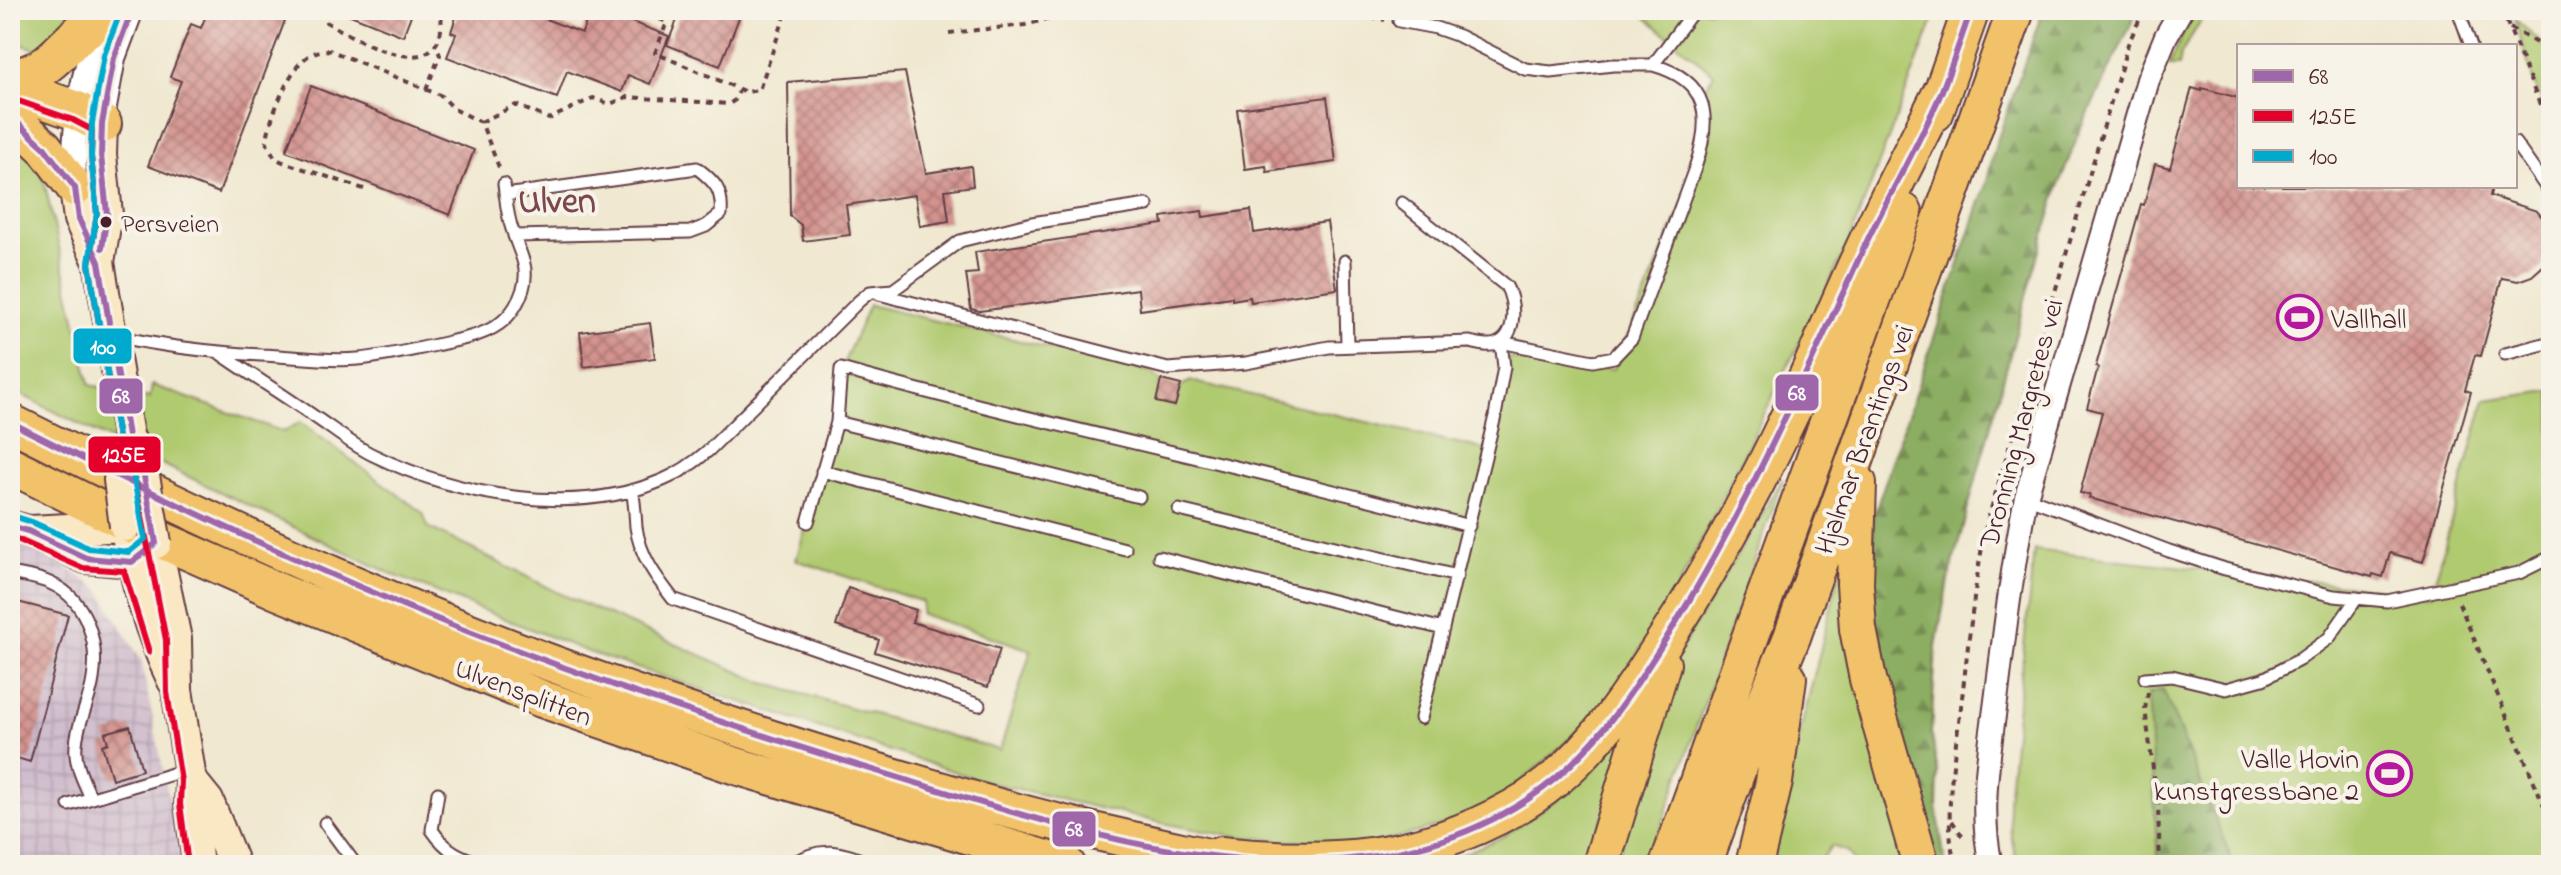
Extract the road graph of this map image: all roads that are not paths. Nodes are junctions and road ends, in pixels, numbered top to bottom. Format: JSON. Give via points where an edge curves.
{"nodes":[{"id":1,"x":1694,"y":10,"type":"edge"},
{"id":2,"x":1971,"y":10,"type":"edge"},
{"id":3,"x":2016,"y":10,"type":"edge"},
{"id":4,"x":2181,"y":10,"type":"edge"},
{"id":5,"x":2458,"y":10,"type":"edge"},
{"id":6,"x":115,"y":12,"type":"edge"},
{"id":7,"x":1399,"y":21,"type":"road end"},
{"id":8,"x":2470,"y":44,"type":"edge"},
{"id":9,"x":1653,"y":65,"type":"junction"},
{"id":10,"x":10,"y":79,"type":"edge"},
{"id":11,"x":10,"y":87,"type":"edge"},
{"id":12,"x":1942,"y":91,"type":"junction"},
{"id":13,"x":10,"y":116,"type":"edge"},
{"id":14,"x":85,"y":121,"type":"junction"},
{"id":15,"x":2517,"y":146,"type":"edge"},
{"id":16,"x":75,"y":188,"type":"junction"},
{"id":17,"x":2551,"y":194,"type":"edge"},
{"id":18,"x":1402,"y":203,"type":"dead end"},
{"id":19,"x":1147,"y":205,"type":"dead end"},
{"id":20,"x":514,"y":236,"type":"junction"},
{"id":21,"x":1345,"y":261,"type":"dead end"},
{"id":22,"x":99,"y":262,"type":"junction"},
{"id":23,"x":870,"y":292,"type":"junction"},
{"id":24,"x":111,"y":335,"type":"junction"},
{"id":25,"x":1501,"y":342,"type":"junction"},
{"id":26,"x":2551,"y":342,"type":"edge"},
{"id":27,"x":1347,"y":346,"type":"junction"},
{"id":28,"x":221,"y":354,"type":"junction"},
{"id":29,"x":2505,"y":354,"type":"dead end"},
{"id":30,"x":10,"y":422,"type":"edge"},
{"id":31,"x":837,"y":422,"type":"junction"},
{"id":32,"x":128,"y":436,"type":"junction"},
{"id":33,"x":1859,"y":449,"type":"junction"},
{"id":34,"x":10,"y":465,"type":"edge"},
{"id":35,"x":822,"y":471,"type":"junction"},
{"id":36,"x":632,"y":490,"type":"junction"},
{"id":37,"x":1139,"y":497,"type":"dead end"},
{"id":38,"x":2026,"y":497,"type":"junction"},
{"id":39,"x":1179,"y":510,"type":"dead end"},
{"id":40,"x":808,"y":522,"type":"dead end"},
{"id":41,"x":125,"y":526,"type":"junction"},
{"id":42,"x":1469,"y":526,"type":"junction"},
{"id":43,"x":19,"y":528,"type":"edge"},
{"id":44,"x":156,"y":543,"type":"junction"},
{"id":45,"x":1125,"y":549,"type":"dead end"},
{"id":46,"x":1159,"y":557,"type":"dead end"},
{"id":47,"x":2551,"y":557,"type":"edge"},
{"id":48,"x":132,"y":562,"type":"junction"},
{"id":49,"x":10,"y":573,"type":"edge"},
{"id":50,"x":1457,"y":576,"type":"junction"},
{"id":51,"x":2357,"y":598,"type":"junction"},
{"id":52,"x":1443,"y":629,"type":"junction"},
{"id":53,"x":1671,"y":632,"type":"junction"},
{"id":54,"x":1792,"y":637,"type":"junction"},
{"id":55,"x":2152,"y":678,"type":"road end"},
{"id":56,"x":177,"y":690,"type":"junction"},
{"id":57,"x":979,"y":705,"type":"dead end"},
{"id":58,"x":1421,"y":718,"type":"dead end"},
{"id":59,"x":190,"y":774,"type":"junction"},
{"id":60,"x":438,"y":793,"type":"dead end"},
{"id":61,"x":91,"y":798,"type":"junction"},
{"id":62,"x":69,"y":805,"type":"dead end"},
{"id":63,"x":325,"y":823,"type":"dead end"},
{"id":64,"x":1181,"y":850,"type":"junction"},
{"id":65,"x":1068,"y":864,"type":"edge"},
{"id":66,"x":198,"y":865,"type":"edge"},
{"id":67,"x":234,"y":865,"type":"edge"},
{"id":68,"x":356,"y":865,"type":"edge"},
{"id":69,"x":485,"y":865,"type":"edge"},
{"id":70,"x":791,"y":865,"type":"edge"},
{"id":71,"x":872,"y":865,"type":"edge"},
{"id":72,"x":1244,"y":865,"type":"edge"},
{"id":73,"x":1601,"y":865,"type":"edge"},
{"id":74,"x":1668,"y":865,"type":"edge"},
{"id":75,"x":1703,"y":865,"type":"edge"},
{"id":76,"x":1754,"y":865,"type":"edge"},
{"id":77,"x":1921,"y":865,"type":"edge"},
{"id":78,"x":1991,"y":865,"type":"edge"}],
"edges":[{"from":1,"to":9,"type":"lane"},
{"from":2,"to":12,"type":"highway","name":"Hjalmar Brantings vei"},
{"from":3,"to":33,"type":"highway","name":"Hjalmar Brantings vei"},
{"from":4,"to":38,"type":"street","name":"Dronning Margretes vei","via":[[2148,80]]},
{"from":5,"to":8,"type":"lane"},
{"from":6,"to":10,"type":"highway","via":[[79,33],[53,62]]},
{"from":6,"to":14,"type":"street","via":[[114,58]]},
{"from":7,"to":9,"type":"lane","via":[[1459,36],[1525,69]]},
{"from":9,"to":25,"type":"lane","via":[[1692,86],[1706,127],[1632,338],[1620,353],[1601,361]]},
{"from":11,"to":14,"type":"highway"},
{"from":12,"to":53,"type":"highway","via":[[1774,446]]},
{"from":12,"to":74,"type":"highway","name":"Hjalmar Brantings vei","via":[[1904,211]]},
{"from":13,"to":14,"type":"highway"},
{"from":13,"to":16,"type":"highway","via":[[44,147]]},
{"from":14,"to":16,"type":"street","via":[[73,157]]},
{"from":14,"to":22,"type":"main road","via":[[101,155],[107,214]]},
{"from":15,"to":17,"type":"lane"},
{"from":16,"to":22,"type":"main road","via":[[79,219]]},
{"from":18,"to":25,"type":"lane","via":[[1506,286],[1513,315]]},
{"from":19,"to":23,"type":"lane","via":[[980,234],[960,241],[893,290]]},
{"from":20,"to":20,"type":"lane","via":[[504,190],[697,168],[723,196],[721,214],[690,232]]},
{"from":20,"to":28,"type":"lane","via":[[527,273],[522,292],[499,326],[477,335],[358,359]]},
{"from":21,"to":27,"type":"lane"},
{"from":22,"to":24,"type":"main road"},
{"from":23,"to":27,"type":"lane","via":[[1168,369]]},
{"from":23,"to":36,"type":"lane","via":[[709,450],[663,480]]},
{"from":24,"to":28,"type":"lane"},
{"from":24,"to":32,"type":"main road"},
{"from":25,"to":27,"type":"lane"},
{"from":25,"to":42,"type":"lane","via":[[1504,367]]},
{"from":26,"to":29,"type":"lane"},
{"from":28,"to":36,"type":"lane","via":[[370,454],[434,481],[476,492],[554,499]]},
{"from":30,"to":64,"type":"highway","name":"Ulvensplitten","via":[[294,559],[581,674],[938,790]]},
{"from":31,"to":35,"type":"lane"},
{"from":31,"to":37,"type":"lane"},
{"from":31,"to":42,"type":"lane","via":[[841,369]]},
{"from":32,"to":41,"type":"main road","bridge":true,"via":[[119,480]]},
{"from":32,"to":44,"type":"main road","bridge":true,"via":[[142,465]]},
{"from":33,"to":54,"type":"highway","name":"Hjalmar Brantings vei"},
{"from":33,"to":77,"type":"highway","via":[[1858,629]]},
{"from":34,"to":65,"type":"highway","name":"Ulvensplitten","via":[[164,541],[515,689],[736,766]]},
{"from":35,"to":40,"type":"lane"},
{"from":35,"to":45,"type":"lane"},
{"from":36,"to":57,"type":"lane","via":[[636,527],[650,570],[673,599]]},
{"from":38,"to":51,"type":"lane","via":[[2225,569]]},
{"from":38,"to":78,"type":"street","name":"Dronning Margretes vei","via":[[1986,789]]},
{"from":39,"to":50,"type":"lane"},
{"from":41,"to":43,"type":"main road"},
{"from":41,"to":44,"type":"main road"},
{"from":41,"to":48,"type":"main road"},
{"from":42,"to":50,"type":"lane"},
{"from":43,"to":48,"type":"main road","via":[[86,558]]},
{"from":44,"to":48,"type":"main road"},
{"from":44,"to":56,"type":"main road","via":[[176,639]]},
{"from":46,"to":52,"type":"lane"},
{"from":47,"to":51,"type":"lane","via":[[2519,573],[2453,588],[2387,601]]},
{"from":48,"to":56,"type":"main road","via":[[155,644]]},
{"from":49,"to":61,"type":"lane","via":[[55,585],[86,618],[93,641],[93,680],[76,759]]},
{"from":50,"to":52,"type":"lane"},
{"from":51,"to":55,"type":"lane","via":[[2329,638],[2263,679],[2226,689],[2172,676]]},
{"from":52,"to":58,"type":"lane"},
{"from":53,"to":64,"type":"highway","via":[[1615,716],[1574,762],[1515,807],[1477,827],[1431,845],[1370,858],[1273,860]]},
{"from":53,"to":73,"type":"highway"},
{"from":54,"to":75,"type":"highway","name":"Hjalmar Brantings vei"},
{"from":54,"to":76,"type":"highway","via":[[1776,771]]},
{"from":56,"to":59,"type":"main road"},
{"from":59,"to":61,"type":"lane"},
{"from":59,"to":66,"type":"main road"},
{"from":59,"to":67,"type":"main road","via":[[208,801]]},
{"from":60,"to":69,"type":"lane","via":[[432,830],[444,847]]},
{"from":61,"to":62,"type":"lane"},
{"from":63,"to":68,"type":"lane"},
{"from":64,"to":72,"type":"highway"},
{"from":70,"to":71,"type":"lane","via":[[818,851],[833,850]]}]}
